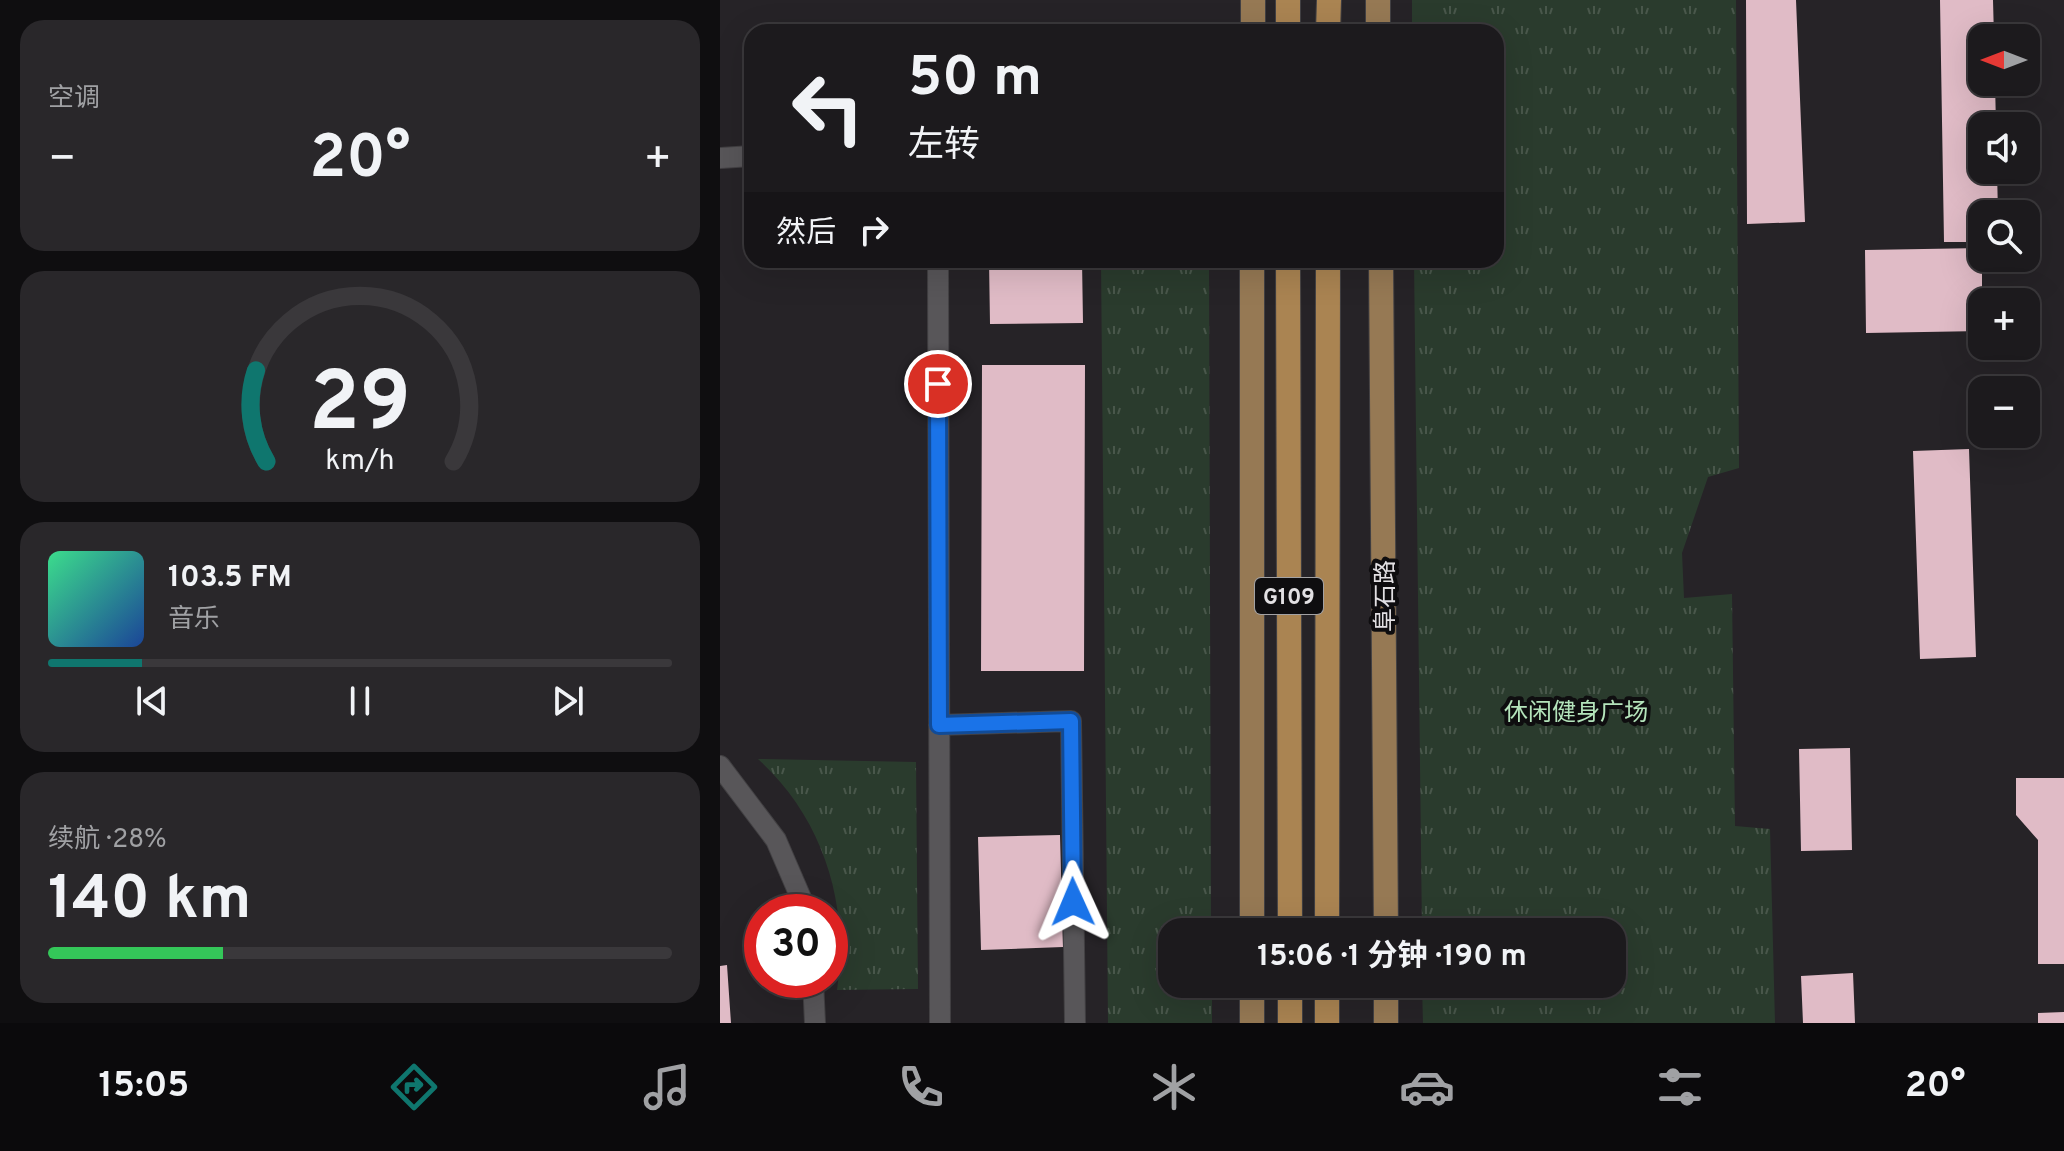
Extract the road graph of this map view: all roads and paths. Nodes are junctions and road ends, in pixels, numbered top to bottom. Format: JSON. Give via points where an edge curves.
{"nodes":[{"id":1,"x":1253,"y":0,"type":"edge"},
{"id":2,"x":1288,"y":0,"type":"edge"},
{"id":3,"x":1329,"y":0,"type":"edge"},
{"id":4,"x":1378,"y":0,"type":"edge"},
{"id":5,"x":1253,"y":24,"type":"edge"},
{"id":6,"x":1288,"y":24,"type":"edge"},
{"id":7,"x":1328,"y":24,"type":"edge"},
{"id":8,"x":1378,"y":24,"type":"edge"},
{"id":9,"x":744,"y":156,"type":"edge"},
{"id":10,"x":720,"y":158,"type":"edge"},
{"id":11,"x":938,"y":268,"type":"edge"},
{"id":12,"x":1252,"y":268,"type":"edge"},
{"id":13,"x":1288,"y":268,"type":"edge"},
{"id":14,"x":1328,"y":268,"type":"edge"},
{"id":15,"x":1381,"y":268,"type":"edge"},
{"id":16,"x":939,"y":725,"type":"junction"},
{"id":17,"x":720,"y":766,"type":"edge"},
{"id":18,"x":799,"y":894,"type":"edge"},
{"id":19,"x":1252,"y":918,"type":"edge"},
{"id":20,"x":1290,"y":918,"type":"edge"},
{"id":21,"x":1327,"y":918,"type":"edge"},
{"id":22,"x":1386,"y":918,"type":"edge"},
{"id":23,"x":814,"y":998,"type":"edge"},
{"id":24,"x":1252,"y":998,"type":"edge"},
{"id":25,"x":1290,"y":998,"type":"edge"},
{"id":26,"x":1327,"y":998,"type":"edge"},
{"id":27,"x":1386,"y":998,"type":"edge"},
{"id":28,"x":815,"y":1023,"type":"edge"},
{"id":29,"x":940,"y":1023,"type":"edge"},
{"id":30,"x":1075,"y":1023,"type":"edge"},
{"id":31,"x":1252,"y":1023,"type":"edge"},
{"id":32,"x":1290,"y":1023,"type":"edge"},
{"id":33,"x":1327,"y":1023,"type":"edge"},
{"id":34,"x":1386,"y":1023,"type":"edge"}],
"edges":[{"from":1,"to":5,"type":"main road"},
{"from":2,"to":6,"type":"highway"},
{"from":3,"to":7,"type":"highway"},
{"from":4,"to":8,"type":"main road"},
{"from":9,"to":10,"type":"street"},
{"from":11,"to":16,"type":"street"},
{"from":12,"to":19,"type":"main road"},
{"from":13,"to":20,"type":"highway","number":"G109"},
{"from":14,"to":21,"type":"highway","number":"G109"},
{"from":15,"to":22,"type":"main road","name":"阜石路"},
{"from":16,"to":29,"type":"street"},
{"from":16,"to":30,"type":"street","via":[[1071,721]]},
{"from":17,"to":18,"type":"street","via":[[776,840]]},
{"from":23,"to":28,"type":"street"},
{"from":24,"to":31,"type":"main road"},
{"from":25,"to":32,"type":"highway"},
{"from":26,"to":33,"type":"highway"},
{"from":27,"to":34,"type":"main road"}]}
